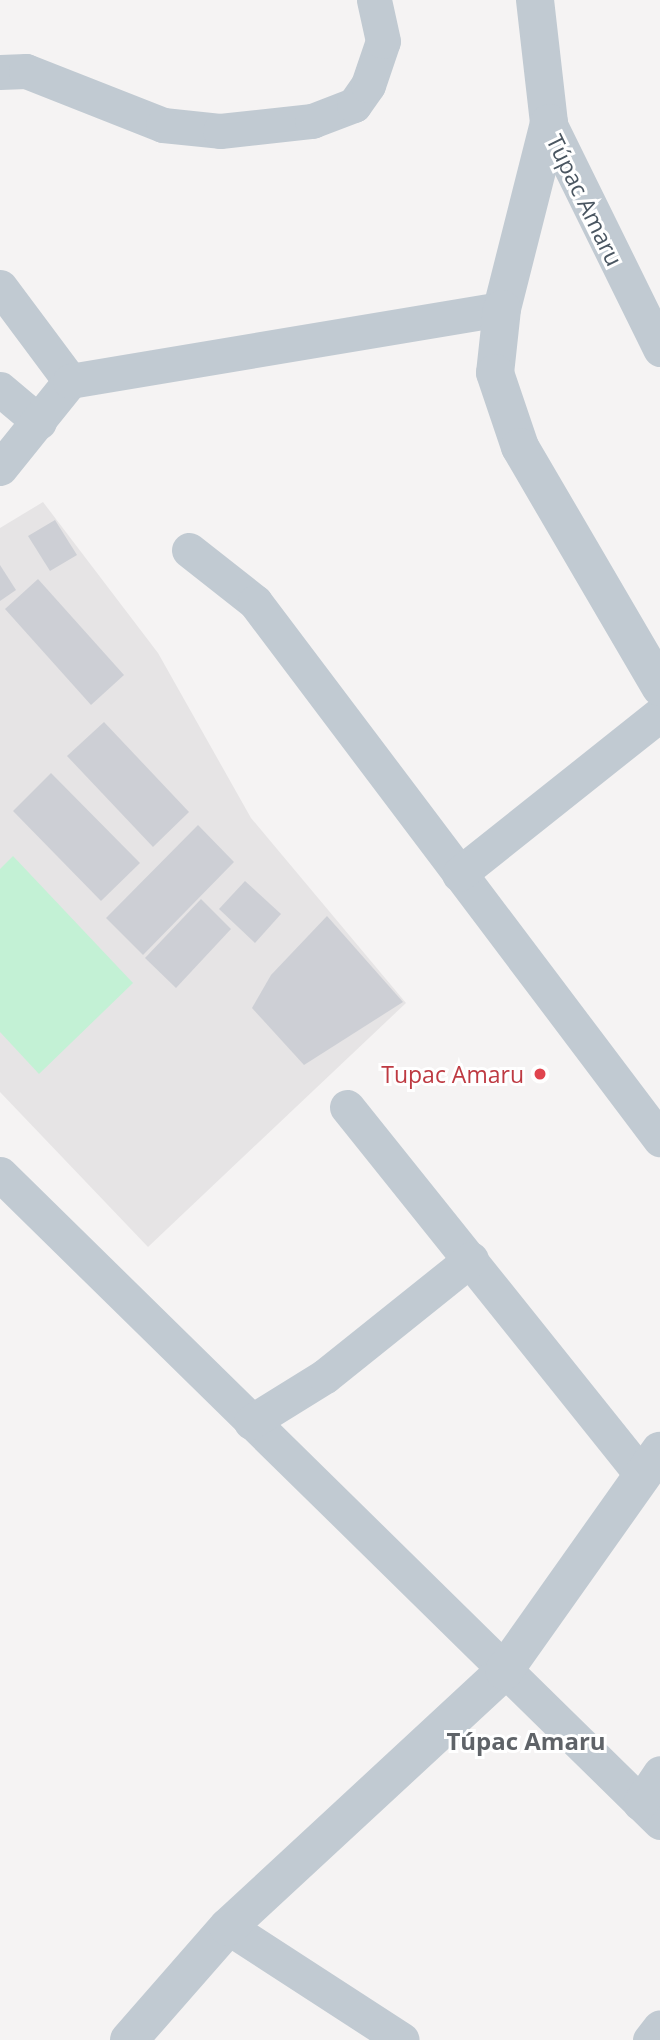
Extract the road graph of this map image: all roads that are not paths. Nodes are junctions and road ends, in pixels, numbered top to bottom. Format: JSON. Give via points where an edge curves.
{"nodes":[{"id":1,"x":374,"y":0,"type":"edge"},
{"id":2,"x":535,"y":0,"type":"edge"},
{"id":3,"x":0,"y":72,"type":"edge"},
{"id":4,"x":549,"y":123,"type":"junction"},
{"id":5,"x":0,"y":287,"type":"edge"},
{"id":6,"x":502,"y":309,"type":"junction"},
{"id":7,"x":660,"y":349,"type":"edge"},
{"id":8,"x":70,"y":381,"type":"junction"},
{"id":9,"x":0,"y":389,"type":"edge"},
{"id":10,"x":39,"y":422,"type":"junction"},
{"id":11,"x":0,"y":468,"type":"edge"},
{"id":12,"x":189,"y":550,"type":"dead end"},
{"id":13,"x":660,"y":687,"type":"edge"},
{"id":14,"x":660,"y":714,"type":"edge"},
{"id":15,"x":459,"y":874,"type":"junction"},
{"id":16,"x":347,"y":1107,"type":"dead end"},
{"id":17,"x":660,"y":1139,"type":"edge"},
{"id":18,"x":0,"y":1174,"type":"edge"},
{"id":19,"x":471,"y":1259,"type":"junction"},
{"id":20,"x":251,"y":1422,"type":"junction"},
{"id":21,"x":651,"y":1463,"type":"edge"},
{"id":22,"x":504,"y":1671,"type":"junction"},
{"id":23,"x":660,"y":1773,"type":"edge"},
{"id":24,"x":650,"y":1812,"type":"edge"},
{"id":25,"x":228,"y":1927,"type":"junction"},
{"id":26,"x":660,"y":2026,"type":"edge"},
{"id":27,"x":129,"y":2040,"type":"edge"},
{"id":28,"x":402,"y":2040,"type":"edge"},
{"id":29,"x":650,"y":2040,"type":"edge"}],
"edges":[{"from":1,"to":3,"type":"street","via":[[383,41],[368,85],[354,105],[312,121],[220,131],[163,125],[26,71]]},
{"from":2,"to":4,"type":"street","name":"Túpac Amaru"},
{"from":4,"to":6,"type":"street"},
{"from":4,"to":7,"type":"street","name":"Túpac Amaru"},
{"from":5,"to":8,"type":"street"},
{"from":6,"to":8,"type":"street"},
{"from":6,"to":13,"type":"street","via":[[495,373],[520,447]]},
{"from":8,"to":10,"type":"street"},
{"from":9,"to":10,"type":"street"},
{"from":10,"to":11,"type":"street"},
{"from":12,"to":15,"type":"street","via":[[255,602]]},
{"from":14,"to":15,"type":"street"},
{"from":15,"to":17,"type":"street"},
{"from":16,"to":19,"type":"street"},
{"from":18,"to":20,"type":"street"},
{"from":19,"to":20,"type":"street","via":[[325,1376]]},
{"from":19,"to":21,"type":"street"},
{"from":20,"to":22,"type":"street"},
{"from":21,"to":22,"type":"street"},
{"from":22,"to":24,"type":"street"},
{"from":22,"to":25,"type":"street"},
{"from":23,"to":24,"type":"street"},
{"from":25,"to":27,"type":"street"},
{"from":25,"to":28,"type":"street"},
{"from":26,"to":29,"type":"street"}]}
